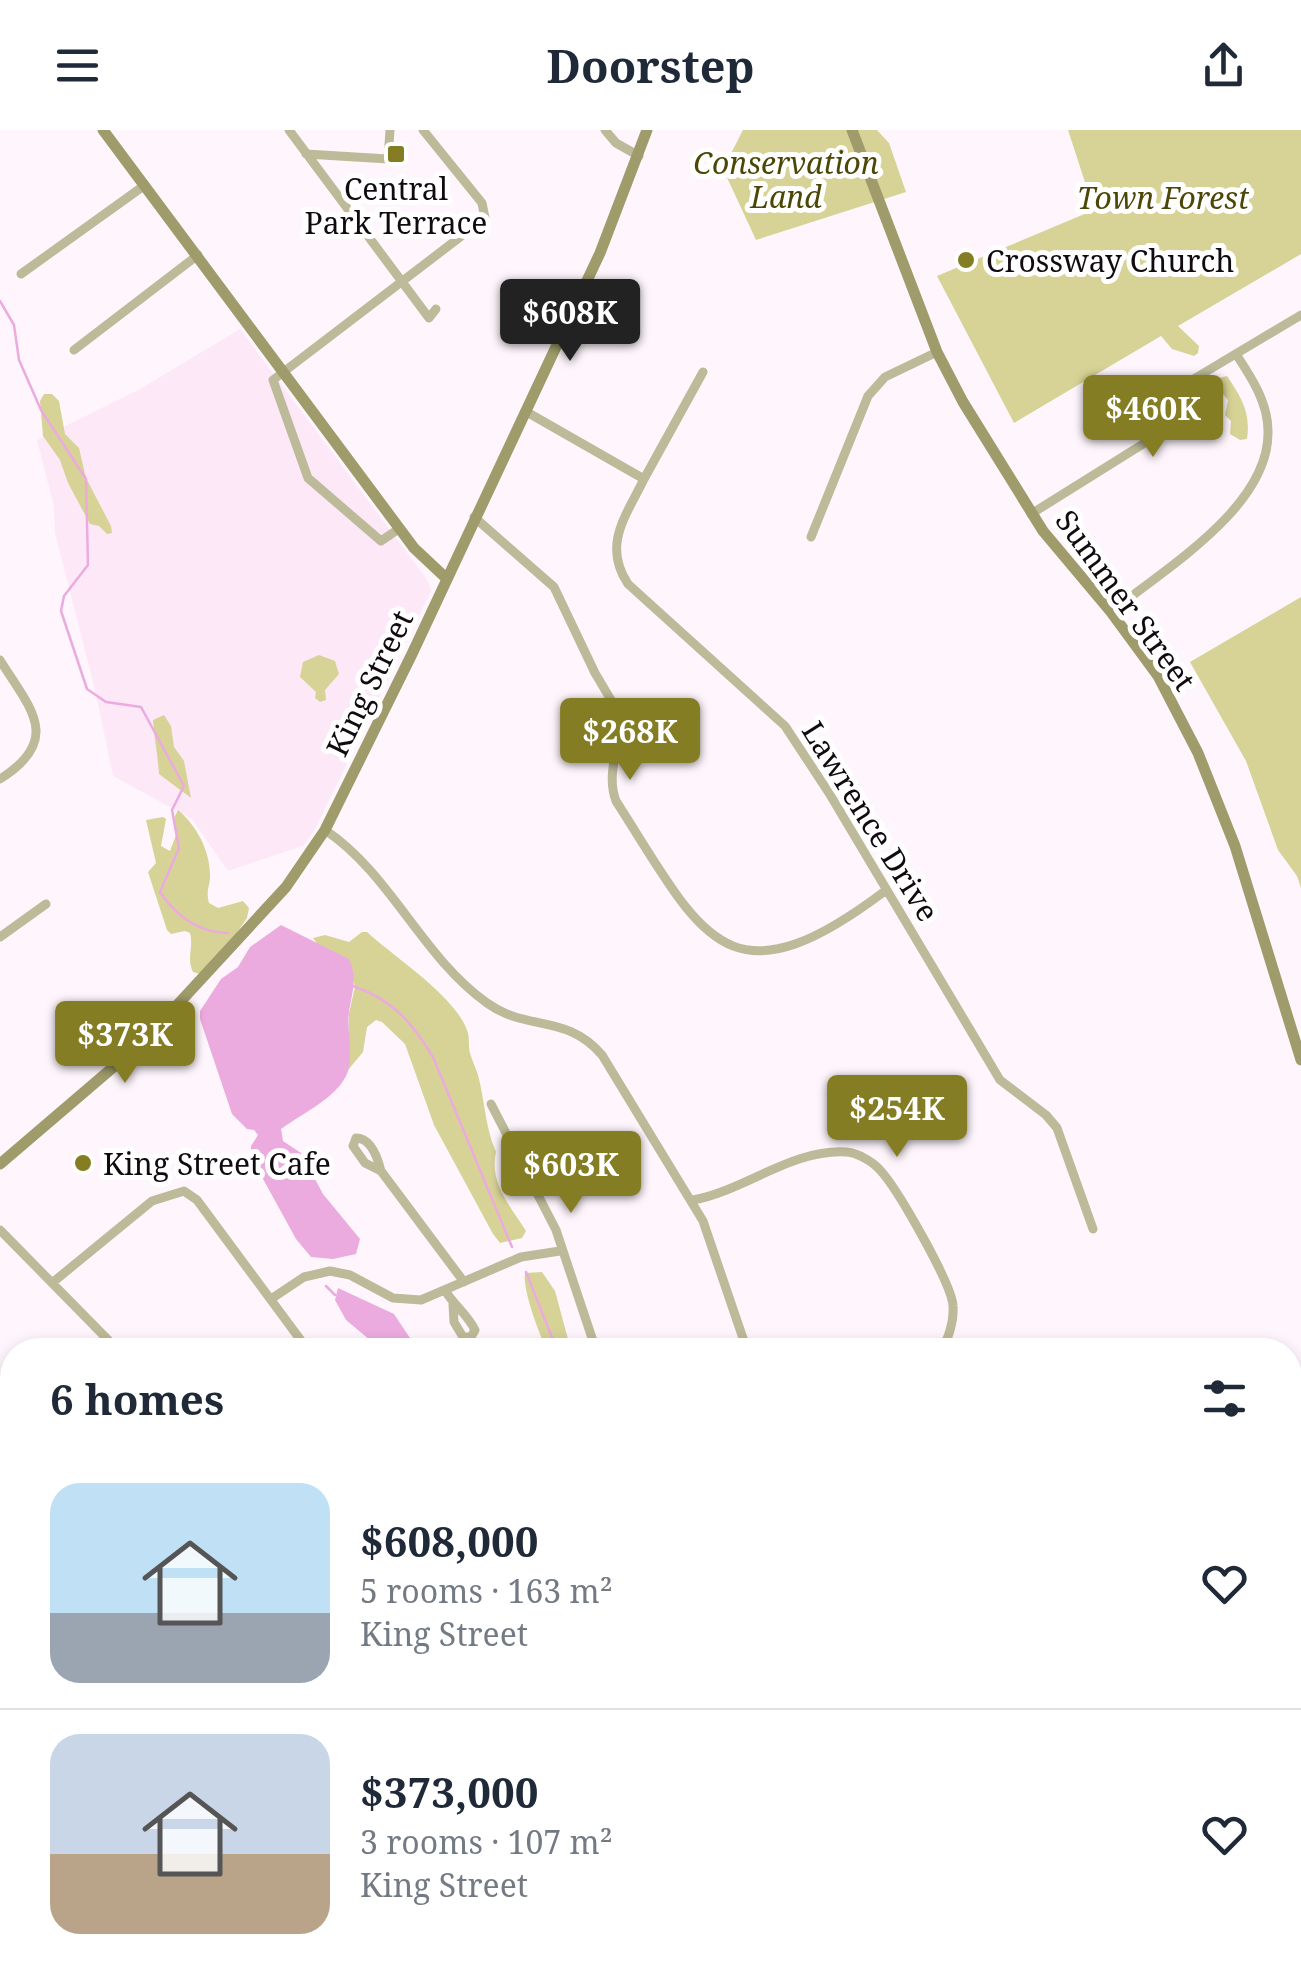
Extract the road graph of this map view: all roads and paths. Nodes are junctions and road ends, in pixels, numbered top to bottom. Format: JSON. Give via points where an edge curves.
{"nodes":[{"id":1,"x":103,"y":130,"type":"edge"},
{"id":2,"x":289,"y":130,"type":"edge"},
{"id":3,"x":390,"y":130,"type":"edge"},
{"id":4,"x":423,"y":130,"type":"edge"},
{"id":5,"x":604,"y":130,"type":"edge"},
{"id":6,"x":647,"y":130,"type":"edge"},
{"id":7,"x":852,"y":130,"type":"edge"},
{"id":8,"x":306,"y":154,"type":"junction"},
{"id":9,"x":638,"y":156,"type":"junction"},
{"id":10,"x":145,"y":186,"type":"junction"},
{"id":11,"x":198,"y":255,"type":"junction"},
{"id":12,"x":21,"y":274,"type":"dead end"},
{"id":13,"x":400,"y":284,"type":"junction"},
{"id":14,"x":436,"y":309,"type":"dead end"},
{"id":15,"x":1301,"y":315,"type":"edge"},
{"id":16,"x":74,"y":350,"type":"dead end"},
{"id":17,"x":937,"y":352,"type":"junction"},
{"id":18,"x":1236,"y":354,"type":"junction"},
{"id":19,"x":284,"y":370,"type":"junction"},
{"id":20,"x":703,"y":372,"type":"dead end"},
{"id":21,"x":525,"y":411,"type":"junction"},
{"id":22,"x":644,"y":479,"type":"junction"},
{"id":23,"x":1032,"y":514,"type":"junction"},
{"id":24,"x":474,"y":517,"type":"junction"},
{"id":25,"x":400,"y":528,"type":"junction"},
{"id":26,"x":812,"y":538,"type":"dead end"},
{"id":27,"x":446,"y":579,"type":"junction"},
{"id":28,"x":1112,"y":612,"type":"junction"},
{"id":29,"x":0,"y":660,"type":"edge"},
{"id":30,"x":0,"y":779,"type":"edge"},
{"id":31,"x":325,"y":830,"type":"junction"},
{"id":32,"x":885,"y":891,"type":"junction"},
{"id":33,"x":46,"y":904,"type":"dead end"},
{"id":34,"x":0,"y":937,"type":"edge"},
{"id":35,"x":1301,"y":1060,"type":"edge"},
{"id":36,"x":491,"y":1104,"type":"dead end"},
{"id":37,"x":0,"y":1164,"type":"edge"},
{"id":38,"x":381,"y":1171,"type":"dead end"},
{"id":39,"x":692,"y":1200,"type":"junction"},
{"id":40,"x":1093,"y":1228,"type":"dead end"},
{"id":41,"x":0,"y":1230,"type":"edge"},
{"id":42,"x":560,"y":1250,"type":"junction"},
{"id":43,"x":464,"y":1282,"type":"junction"},
{"id":44,"x":52,"y":1283,"type":"junction"},
{"id":45,"x":446,"y":1292,"type":"junction"},
{"id":46,"x":271,"y":1299,"type":"junction"},
{"id":47,"x":453,"y":1304,"type":"dead end"},
{"id":48,"x":106,"y":1338,"type":"edge"},
{"id":49,"x":299,"y":1338,"type":"edge"},
{"id":50,"x":592,"y":1338,"type":"edge"},
{"id":51,"x":743,"y":1338,"type":"edge"},
{"id":52,"x":948,"y":1338,"type":"edge"}],
"edges":[{"from":1,"to":10,"type":"main road"},
{"from":2,"to":8,"type":"street"},
{"from":3,"to":8,"type":"street","via":[[388,159]]},
{"from":4,"to":13,"type":"street","via":[[486,213]]},
{"from":5,"to":9,"type":"street"},
{"from":6,"to":9,"type":"main road","name":"King Street"},
{"from":7,"to":17,"type":"main road","name":"Summer Street"},
{"from":8,"to":13,"type":"street"},
{"from":9,"to":21,"type":"main road","name":"King Street"},
{"from":10,"to":11,"type":"main road"},
{"from":10,"to":12,"type":"street"},
{"from":11,"to":16,"type":"street"},
{"from":11,"to":19,"type":"main road"},
{"from":13,"to":14,"type":"street","via":[[428,318]]},
{"from":13,"to":19,"type":"street"},
{"from":15,"to":18,"type":"street"},
{"from":17,"to":23,"type":"main road","name":"Summer Street"},
{"from":17,"to":26,"type":"street","via":[[885,377],[868,396]]},
{"from":18,"to":23,"type":"street","via":[[1182,386],[1143,444]]},
{"from":18,"to":28,"type":"street","via":[[1265,411],[1261,467],[1229,517]]},
{"from":19,"to":25,"type":"main road"},
{"from":19,"to":25,"type":"street","via":[[273,380],[308,478],[381,541]]},
{"from":20,"to":22,"type":"street","name":"Lawrence Drive"},
{"from":21,"to":22,"type":"street"},
{"from":21,"to":24,"type":"main road","name":"King Street"},
{"from":22,"to":32,"type":"street","name":"Lawrence Drive","via":[[617,535],[619,570],[785,726]]},
{"from":23,"to":28,"type":"main road","name":"Summer Street"},
{"from":24,"to":27,"type":"main road","name":"King Street"},
{"from":24,"to":32,"type":"street","via":[[545,576],[564,603],[617,716],[610,780],[616,802],[695,922],[733,948],[778,949],[802,942]]},
{"from":25,"to":27,"type":"main road"},
{"from":27,"to":31,"type":"main road","name":"King Street"},
{"from":28,"to":35,"type":"main road","name":"Summer Street","via":[[1158,676],[1198,753]]},
{"from":29,"to":30,"type":"street","via":[[32,706],[36,728],[34,746]]},
{"from":31,"to":37,"type":"main road","name":"King Street","via":[[286,888],[145,1040]]},
{"from":31,"to":39,"type":"street","via":[[352,851],[458,980],[492,1006],[564,1026],[594,1046]]},
{"from":32,"to":40,"type":"street","name":"Lawrence Drive","via":[[1000,1080],[1057,1128]]},
{"from":33,"to":34,"type":"street"},
{"from":36,"to":42,"type":"street"},
{"from":38,"to":43,"type":"street"},
{"from":39,"to":51,"type":"street"},
{"from":39,"to":52,"type":"street","via":[[802,1159],[854,1152],[879,1168],[939,1270],[954,1305]]},
{"from":41,"to":44,"type":"street"},
{"from":42,"to":43,"type":"street","via":[[530,1254]]},
{"from":42,"to":50,"type":"street"},
{"from":43,"to":45,"type":"street"},
{"from":44,"to":46,"type":"street","via":[[152,1200],[184,1191]]},
{"from":44,"to":48,"type":"street"},
{"from":45,"to":46,"type":"street","via":[[400,1300],[330,1271],[304,1276]]},
{"from":45,"to":47,"type":"street"},
{"from":46,"to":49,"type":"street"}]}
